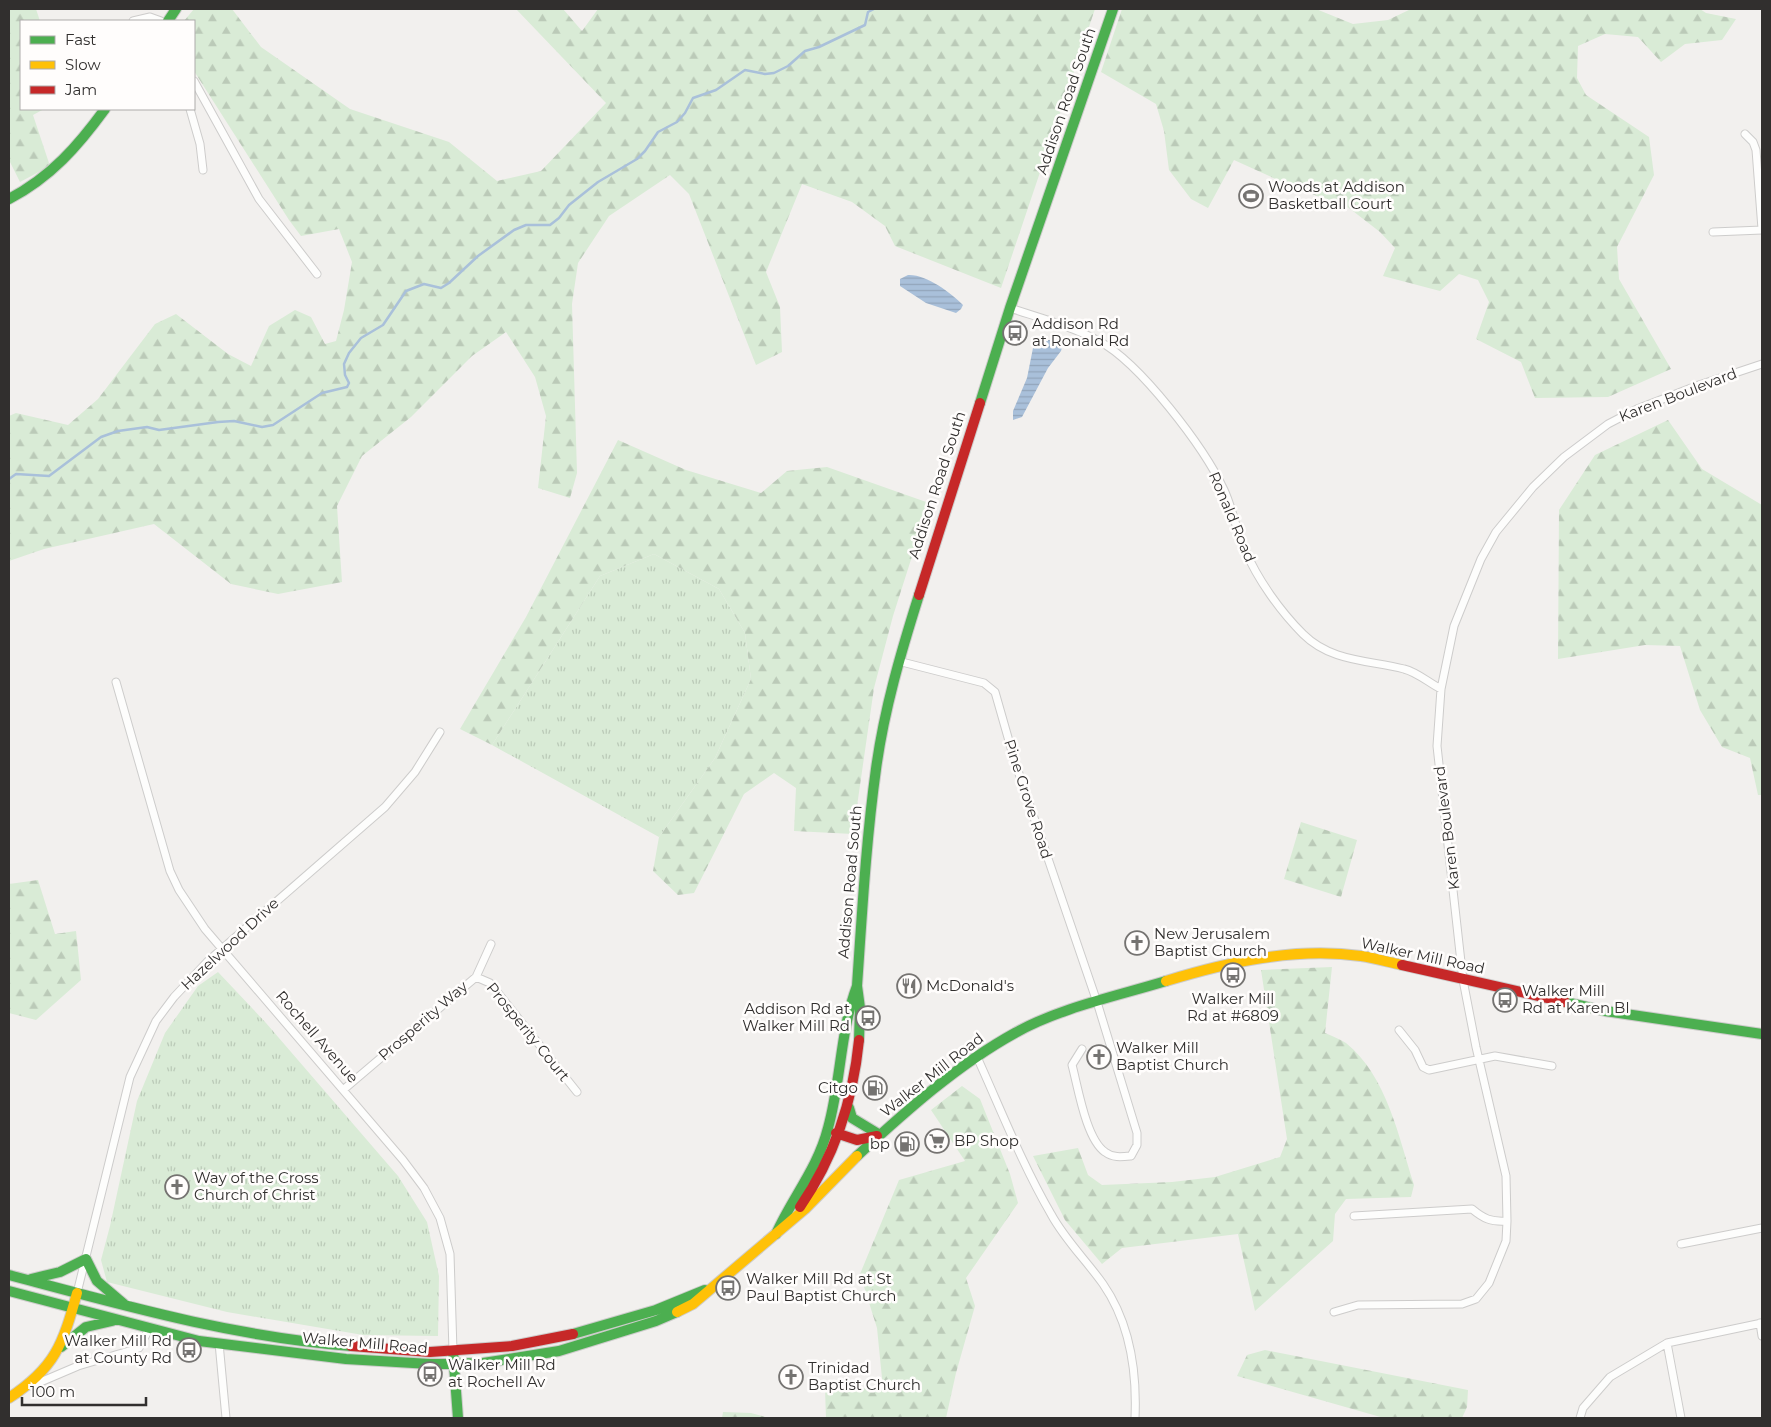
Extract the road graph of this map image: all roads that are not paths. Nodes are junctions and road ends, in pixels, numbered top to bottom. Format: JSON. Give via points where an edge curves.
{"nodes":[{"id":1,"x":176,"y":9,"type":"edge"},
{"id":2,"x":1113,"y":9,"type":"edge"},
{"id":3,"x":137,"y":20,"type":"edge"},
{"id":4,"x":158,"y":20,"type":"edge"},
{"id":5,"x":169,"y":20,"type":"edge"},
{"id":6,"x":195,"y":83,"type":"edge"},
{"id":7,"x":104,"y":110,"type":"edge"},
{"id":8,"x":190,"y":110,"type":"edge"},
{"id":9,"x":1745,"y":134,"type":"dead end"},
{"id":10,"x":203,"y":170,"type":"dead end"},
{"id":11,"x":9,"y":199,"type":"edge"},
{"id":12,"x":1762,"y":229,"type":"edge"},
{"id":13,"x":1713,"y":232,"type":"dead end"},
{"id":14,"x":317,"y":274,"type":"dead end"},
{"id":15,"x":1010,"y":308,"type":"junction"},
{"id":16,"x":1762,"y":364,"type":"edge"},
{"id":17,"x":898,"y":661,"type":"junction"},
{"id":18,"x":116,"y":682,"type":"dead end"},
{"id":19,"x":1440,"y":689,"type":"junction"},
{"id":20,"x":440,"y":732,"type":"dead end"},
{"id":21,"x":491,"y":944,"type":"dead end"},
{"id":22,"x":222,"y":949,"type":"junction"},
{"id":23,"x":476,"y":977,"type":"junction"},
{"id":24,"x":1463,"y":980,"type":"junction"},
{"id":25,"x":856,"y":986,"type":"junction"},
{"id":26,"x":1097,"y":1002,"type":"junction"},
{"id":27,"x":1399,"y":1030,"type":"dead end"},
{"id":28,"x":1762,"y":1034,"type":"edge"},
{"id":29,"x":1082,"y":1049,"type":"dead end"},
{"id":30,"x":977,"y":1057,"type":"junction"},
{"id":31,"x":1479,"y":1058,"type":"junction"},
{"id":32,"x":1552,"y":1066,"type":"dead end"},
{"id":33,"x":343,"y":1090,"type":"junction"},
{"id":34,"x":578,"y":1092,"type":"dead end"},
{"id":35,"x":849,"y":1106,"type":"junction"},
{"id":36,"x":828,"y":1130,"type":"junction"},
{"id":37,"x":840,"y":1135,"type":"junction"},
{"id":38,"x":880,"y":1135,"type":"junction"},
{"id":39,"x":1354,"y":1216,"type":"dead end"},
{"id":40,"x":1507,"y":1221,"type":"junction"},
{"id":41,"x":784,"y":1228,"type":"junction"},
{"id":42,"x":1762,"y":1228,"type":"edge"},
{"id":43,"x":775,"y":1235,"type":"junction"},
{"id":44,"x":1682,"y":1244,"type":"dead end"},
{"id":45,"x":86,"y":1258,"type":"junction"},
{"id":46,"x":9,"y":1275,"type":"edge"},
{"id":47,"x":27,"y":1280,"type":"junction"},
{"id":48,"x":711,"y":1288,"type":"junction"},
{"id":49,"x":9,"y":1291,"type":"edge"},
{"id":50,"x":77,"y":1293,"type":"junction"},
{"id":51,"x":127,"y":1306,"type":"junction"},
{"id":52,"x":73,"y":1309,"type":"junction"},
{"id":53,"x":1334,"y":1312,"type":"dead end"},
{"id":54,"x":118,"y":1321,"type":"junction"},
{"id":55,"x":1761,"y":1323,"type":"edge"},
{"id":56,"x":149,"y":1329,"type":"junction"},
{"id":57,"x":1762,"y":1336,"type":"edge"},
{"id":58,"x":1667,"y":1342,"type":"junction"},
{"id":59,"x":219,"y":1343,"type":"junction"},
{"id":60,"x":61,"y":1347,"type":"junction"},
{"id":61,"x":453,"y":1351,"type":"junction"},
{"id":62,"x":454,"y":1364,"type":"junction"},
{"id":63,"x":21,"y":1391,"type":"junction"},
{"id":64,"x":9,"y":1398,"type":"edge"},
{"id":65,"x":226,"y":1418,"type":"edge"},
{"id":66,"x":458,"y":1418,"type":"edge"},
{"id":67,"x":1136,"y":1418,"type":"edge"},
{"id":68,"x":1580,"y":1418,"type":"edge"},
{"id":69,"x":1681,"y":1418,"type":"edge"}],
"edges":[{"from":1,"to":5,"type":"main road"},
{"from":2,"to":15,"type":"main road","name":"Addison Road South"},
{"from":3,"to":4,"type":"street","via":[[150,17]]},
{"from":6,"to":14,"type":"street","via":[[259,199]]},
{"from":7,"to":11,"type":"main road","via":[[74,151],[56,169],[36,186]]},
{"from":8,"to":10,"type":"street"},
{"from":9,"to":12,"type":"street","via":[[1756,150]]},
{"from":12,"to":13,"type":"street"},
{"from":15,"to":17,"type":"main road","name":"Addison Road South"},
{"from":15,"to":19,"type":"street","name":"Ronald Road","via":[[1100,341],[1127,360],[1144,378],[1200,450],[1218,479],[1252,566],[1290,619],[1309,639],[1350,660],[1406,670]]},
{"from":16,"to":19,"type":"street","name":"Karen Boulevard","via":[[1624,415],[1550,469],[1503,522],[1481,559],[1454,626]]},
{"from":17,"to":25,"type":"main road","name":"Addison Road South","via":[[876,767]]},
{"from":17,"to":26,"type":"street","name":"Pine Grove Road","via":[[984,683],[994,690],[1015,762]]},
{"from":18,"to":22,"type":"street","name":"Rochell Avenue","via":[[170,872],[191,910]]},
{"from":19,"to":24,"type":"street","name":"Karen Boulevard","via":[[1437,746]]},
{"from":20,"to":22,"type":"street","name":"Hazelwood Drive","via":[[415,772],[385,807]]},
{"from":21,"to":23,"type":"street","name":"Prosperity Way"},
{"from":22,"to":33,"type":"street","name":"Rochell Avenue"},
{"from":22,"to":45,"type":"street","name":"Hazelwood Drive","via":[[165,1008],[135,1064]]},
{"from":23,"to":33,"type":"street","name":"Prosperity Way"},
{"from":23,"to":34,"type":"street","name":"Prosperity Court","via":[[490,983]]},
{"from":24,"to":26,"type":"main road","name":"Walker Mill Road","via":[[1361,956],[1278,955],[1202,970]]},
{"from":24,"to":28,"type":"main road","name":"Walker Mill Road","via":[[1606,1011]]},
{"from":24,"to":31,"type":"street","name":"Karen Boulevard"},
{"from":25,"to":35,"type":"main road","name":"Addison Road South","via":[[862,1004],[857,1072]]},
{"from":25,"to":36,"type":"main road","name":"Addison Road South"},
{"from":26,"to":29,"type":"street","name":"Pine Grove Road","via":[[1138,1133],[1137,1145],[1131,1156],[1116,1157],[1097,1146],[1072,1065]]},
{"from":26,"to":30,"type":"main road","name":"Walker Mill Road","via":[[1034,1023]]},
{"from":27,"to":31,"type":"street","via":[[1426,1069]]},
{"from":30,"to":38,"type":"main road","name":"Walker Mill Road"},
{"from":30,"to":67,"type":"street","via":[[1044,1202],[1061,1231],[1103,1285],[1120,1319],[1132,1358]]},
{"from":31,"to":32,"type":"street","via":[[1504,1056]]},
{"from":31,"to":40,"type":"street","name":"Karen Boulevard","via":[[1506,1176]]},
{"from":33,"to":61,"type":"street","name":"Rochell Avenue","via":[[414,1174],[440,1218],[452,1269]]},
{"from":35,"to":37,"type":"main road","name":"Addison Road South"},
{"from":35,"to":38,"type":"main road","via":[[852,1118]]},
{"from":36,"to":37,"type":"main road","name":"Walker Mill Road"},
{"from":36,"to":43,"type":"main road","name":"Walker Mill Road","via":[[807,1181]]},
{"from":37,"to":38,"type":"main road","name":"Walker Mill Road","via":[[857,1140]]},
{"from":37,"to":41,"type":"main road","name":"Addison Road South","via":[[820,1175]]},
{"from":38,"to":41,"type":"main road","name":"Walker Mill Road"},
{"from":39,"to":40,"type":"street","via":[[1472,1209],[1492,1222]]},
{"from":40,"to":53,"type":"street","name":"Karen Boulevard","via":[[1506,1241],[1488,1283],[1473,1301],[1462,1304],[1358,1305]]},
{"from":41,"to":43,"type":"main road","name":"Walker Mill Road"},
{"from":42,"to":44,"type":"street"},
{"from":43,"to":48,"type":"main road","name":"Walker Mill Road"},
{"from":45,"to":47,"type":"main road","via":[[43,1278]]},
{"from":45,"to":50,"type":"street","name":"Hazelwood Drive"},
{"from":45,"to":51,"type":"main road","via":[[97,1281]]},
{"from":46,"to":47,"type":"main road","name":"Walker Mill Road"},
{"from":47,"to":50,"type":"main road","name":"Walker Mill Road"},
{"from":48,"to":61,"type":"main road","name":"Walker Mill Road","via":[[656,1310],[585,1332],[512,1346]]},
{"from":48,"to":62,"type":"main road","name":"Walker Mill Road","via":[[691,1305],[600,1340],[514,1360]]},
{"from":49,"to":52,"type":"main road","name":"Walker Mill Road"},
{"from":50,"to":51,"type":"main road","name":"Walker Mill Road"},
{"from":50,"to":52,"type":"main road"},
{"from":51,"to":61,"type":"main road","name":"Walker Mill Road","via":[[257,1335],[404,1351]]},
{"from":52,"to":54,"type":"main road","name":"Walker Mill Road"},
{"from":52,"to":60,"type":"main road"},
{"from":54,"to":56,"type":"main road","name":"Walker Mill Road"},
{"from":54,"to":60,"type":"main road","via":[[86,1328]]},
{"from":55,"to":57,"type":"street"},
{"from":55,"to":58,"type":"street"},
{"from":56,"to":59,"type":"main road","name":"Walker Mill Road"},
{"from":56,"to":63,"type":"street","via":[[139,1348],[78,1366]]},
{"from":58,"to":68,"type":"street","via":[[1610,1377],[1583,1408]]},
{"from":58,"to":69,"type":"street"},
{"from":59,"to":62,"type":"main road","name":"Walker Mill Road","via":[[346,1359]]},
{"from":59,"to":65,"type":"street"},
{"from":60,"to":63,"type":"main road","via":[[43,1373]]},
{"from":61,"to":62,"type":"main road","name":"Rochell Avenue"},
{"from":62,"to":66,"type":"main road","name":"Rochell Avenue"},
{"from":63,"to":64,"type":"main road"}]}
